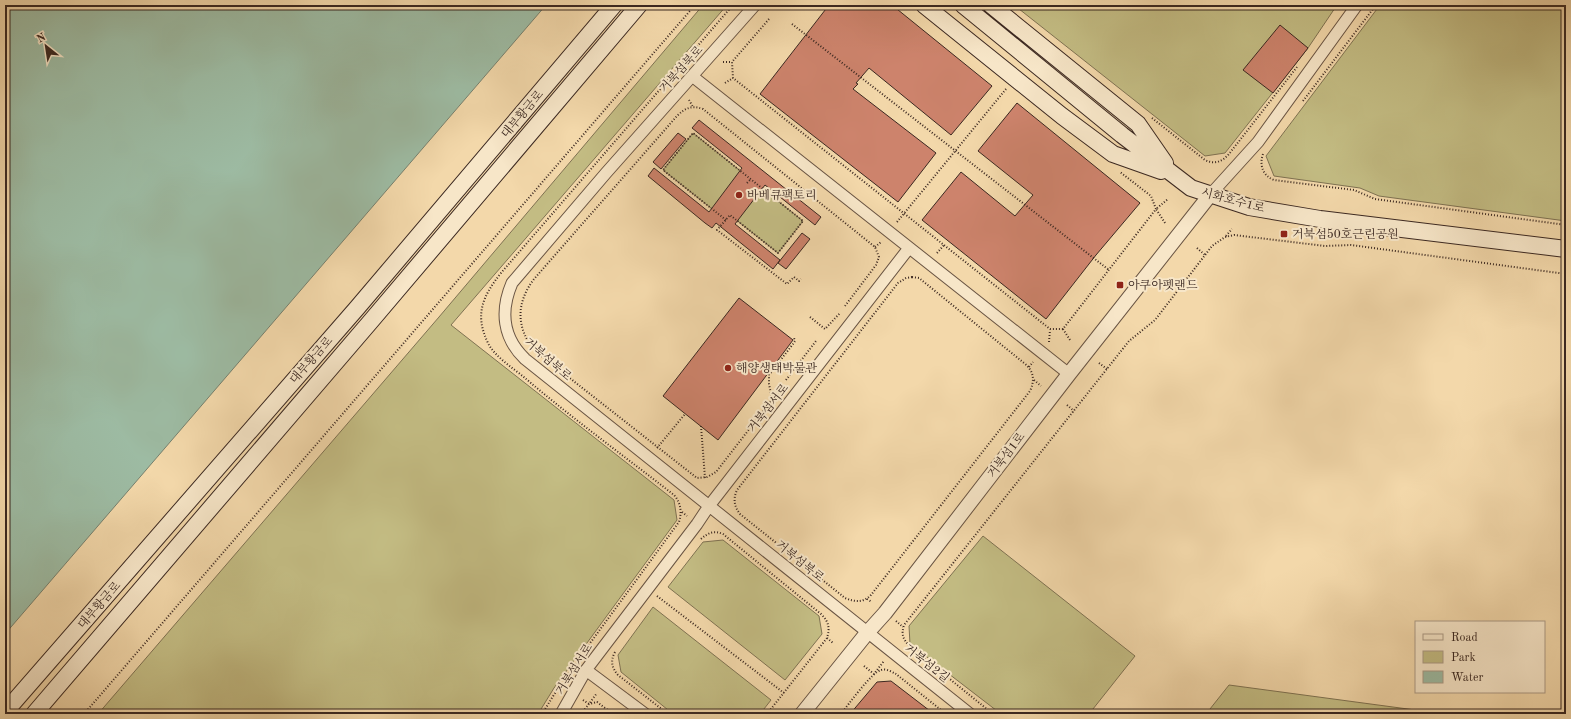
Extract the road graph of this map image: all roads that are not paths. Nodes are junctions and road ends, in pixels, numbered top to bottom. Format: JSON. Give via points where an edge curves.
{"nodes":[{"id":1,"x":614,"y":5,"type":"edge"},
{"id":2,"x":639,"y":5,"type":"edge"},
{"id":3,"x":755,"y":5,"type":"edge"},
{"id":4,"x":924,"y":5,"type":"edge"},
{"id":5,"x":963,"y":5,"type":"edge"},
{"id":6,"x":991,"y":5,"type":"edge"},
{"id":7,"x":1357,"y":5,"type":"edge"},
{"id":8,"x":692,"y":76,"type":"junction"},
{"id":9,"x":1173,"y":176,"type":"junction"},
{"id":10,"x":1210,"y":195,"type":"junction"},
{"id":11,"x":909,"y":248,"type":"junction"},
{"id":12,"x":1566,"y":249,"type":"edge"},
{"id":13,"x":1069,"y":374,"type":"junction"},
{"id":14,"x":709,"y":506,"type":"junction"},
{"id":15,"x":867,"y":633,"type":"junction"},
{"id":16,"x":586,"y":670,"type":"junction"},
{"id":17,"x":5,"y":713,"type":"edge"},
{"id":18,"x":34,"y":714,"type":"edge"},
{"id":19,"x":561,"y":714,"type":"edge"},
{"id":20,"x":645,"y":714,"type":"edge"},
{"id":21,"x":802,"y":714,"type":"edge"},
{"id":22,"x":970,"y":714,"type":"edge"}],
"edges":[{"from":1,"to":17,"type":"main road","name":"대부황금로","via":[[357,308]]},
{"from":2,"to":18,"type":"main road","name":"대부황금로"},
{"from":3,"to":8,"type":"street","name":"거북섬북로"},
{"from":4,"to":9,"type":"main road","via":[[1113,154]]},
{"from":5,"to":9,"type":"main road","name":"시화호수1로"},
{"from":6,"to":9,"type":"main road","via":[[1138,124]]},
{"from":7,"to":10,"type":"street","via":[[1258,142]]},
{"from":8,"to":11,"type":"street"},
{"from":8,"to":14,"type":"street","name":"거북섬북로","via":[[519,274],[508,293],[505,316],[508,334],[515,350]]},
{"from":9,"to":10,"type":"main road","name":"시화호수1로","via":[[1191,188]]},
{"from":10,"to":12,"type":"main road","name":"시화호수1로","via":[[1249,207],[1320,219]]},
{"from":10,"to":13,"type":"street","name":"거북섬1로"},
{"from":11,"to":13,"type":"street"},
{"from":11,"to":14,"type":"street","name":"거북섬서로"},
{"from":13,"to":15,"type":"street","name":"거북섬1로"},
{"from":14,"to":15,"type":"street","name":"거북섬북로"},
{"from":14,"to":16,"type":"street","name":"거북섬서로"},
{"from":15,"to":21,"type":"street","name":"거북섬1로"},
{"from":15,"to":22,"type":"street","name":"거북섬2길"},
{"from":16,"to":19,"type":"street","name":"거북섬서로"},
{"from":16,"to":20,"type":"street"}]}
